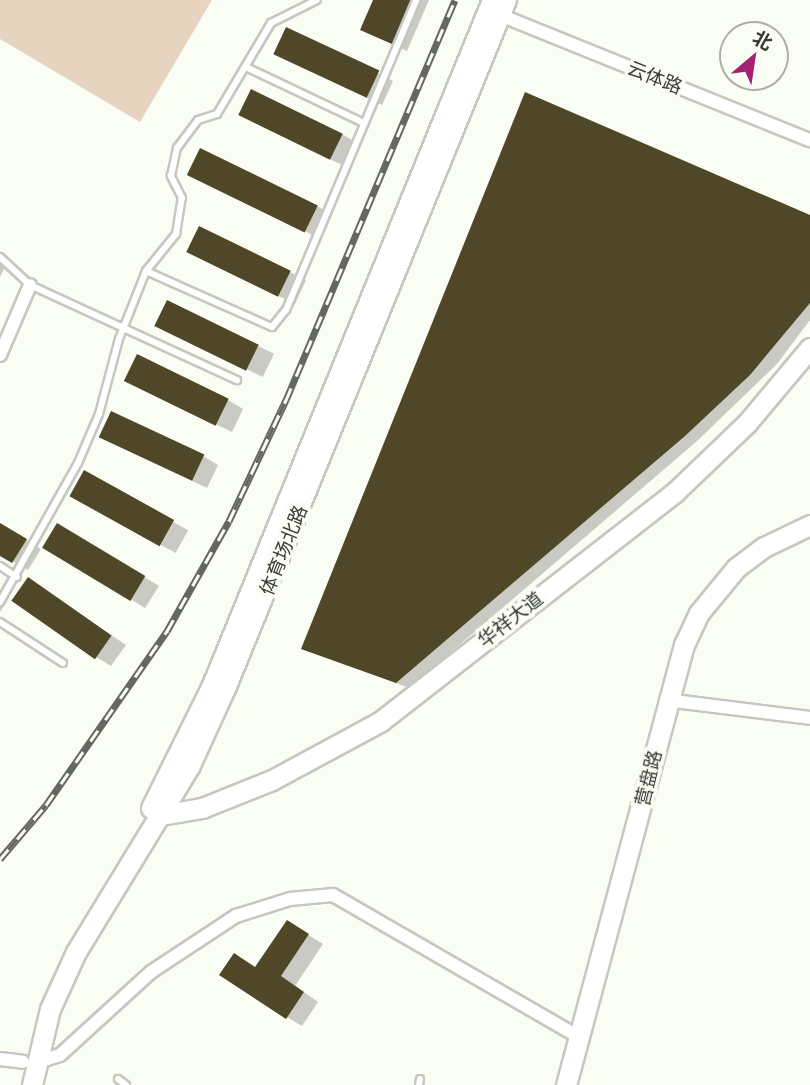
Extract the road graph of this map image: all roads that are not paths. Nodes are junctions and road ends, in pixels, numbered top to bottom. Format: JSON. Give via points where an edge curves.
{"nodes":[{"id":1,"x":317,"y":0,"type":"edge"},
{"id":2,"x":416,"y":0,"type":"edge"},
{"id":3,"x":499,"y":5,"type":"edge"},
{"id":4,"x":246,"y":67,"type":"junction"},
{"id":5,"x":364,"y":123,"type":"junction"},
{"id":6,"x":810,"y":140,"type":"edge"},
{"id":7,"x":0,"y":257,"type":"edge"},
{"id":8,"x":146,"y":271,"type":"junction"},
{"id":9,"x":30,"y":285,"type":"junction"},
{"id":10,"x":123,"y":327,"type":"junction"},
{"id":11,"x":810,"y":348,"type":"edge"},
{"id":12,"x":0,"y":355,"type":"edge"},
{"id":13,"x":237,"y":380,"type":"dead end"},
{"id":14,"x":810,"y":525,"type":"edge"},
{"id":15,"x":0,"y":566,"type":"edge"},
{"id":16,"x":17,"y":577,"type":"junction"},
{"id":17,"x":0,"y":602,"type":"edge"},
{"id":18,"x":0,"y":622,"type":"edge"},
{"id":19,"x":63,"y":663,"type":"dead end"},
{"id":20,"x":666,"y":700,"type":"junction"},
{"id":21,"x":810,"y":718,"type":"edge"},
{"id":22,"x":161,"y":814,"type":"junction"},
{"id":23,"x":581,"y":1038,"type":"junction"},
{"id":24,"x":0,"y":1059,"type":"edge"},
{"id":25,"x":29,"y":1062,"type":"junction"},
{"id":26,"x":118,"y":1079,"type":"dead end"},
{"id":27,"x":19,"y":1085,"type":"edge"},
{"id":28,"x":32,"y":1085,"type":"edge"},
{"id":29,"x":125,"y":1085,"type":"edge"},
{"id":30,"x":566,"y":1085,"type":"edge"}],
"edges":[{"from":1,"to":4,"type":"lane","via":[[271,23]]},
{"from":2,"to":5,"type":"lane"},
{"from":3,"to":6,"type":"street","name":"云体路"},
{"from":3,"to":22,"type":"main road","name":"体育场北路","via":[[246,642],[190,765]]},
{"from":3,"to":25,"type":"main road","name":"体育场北路","via":[[212,685],[150,810],[64,952],[38,1006]]},
{"from":4,"to":5,"type":"lane"},
{"from":4,"to":8,"type":"lane","via":[[217,114],[198,120],[177,148],[171,176],[182,198],[176,234]]},
{"from":5,"to":8,"type":"lane","via":[[286,310],[272,327]]},
{"from":7,"to":9,"type":"lane"},
{"from":8,"to":10,"type":"lane"},
{"from":9,"to":10,"type":"lane"},
{"from":9,"to":12,"type":"street"},
{"from":10,"to":13,"type":"lane"},
{"from":10,"to":16,"type":"lane","via":[[99,414]]},
{"from":11,"to":22,"type":"main road","name":"华祥大道","via":[[747,423],[675,492],[381,721],[272,780],[202,808]]},
{"from":14,"to":20,"type":"main road","name":"营盘路","via":[[764,547],[715,590],[684,645]]},
{"from":15,"to":16,"type":"lane"},
{"from":16,"to":17,"type":"lane"},
{"from":18,"to":19,"type":"lane"},
{"from":20,"to":21,"type":"street"},
{"from":20,"to":23,"type":"main road","name":"营盘路"},
{"from":22,"to":25,"type":"main road","name":"体育场北路","via":[[76,953]]},
{"from":23,"to":25,"type":"street","via":[[333,895],[290,899],[236,916],[151,972],[60,1055]]},
{"from":23,"to":30,"type":"main road","name":"营盘路"},
{"from":24,"to":25,"type":"street"},
{"from":25,"to":27,"type":"main road","name":"体育场北路"},
{"from":25,"to":28,"type":"main road","name":"体育场北路"},
{"from":26,"to":29,"type":"lane"}]}
